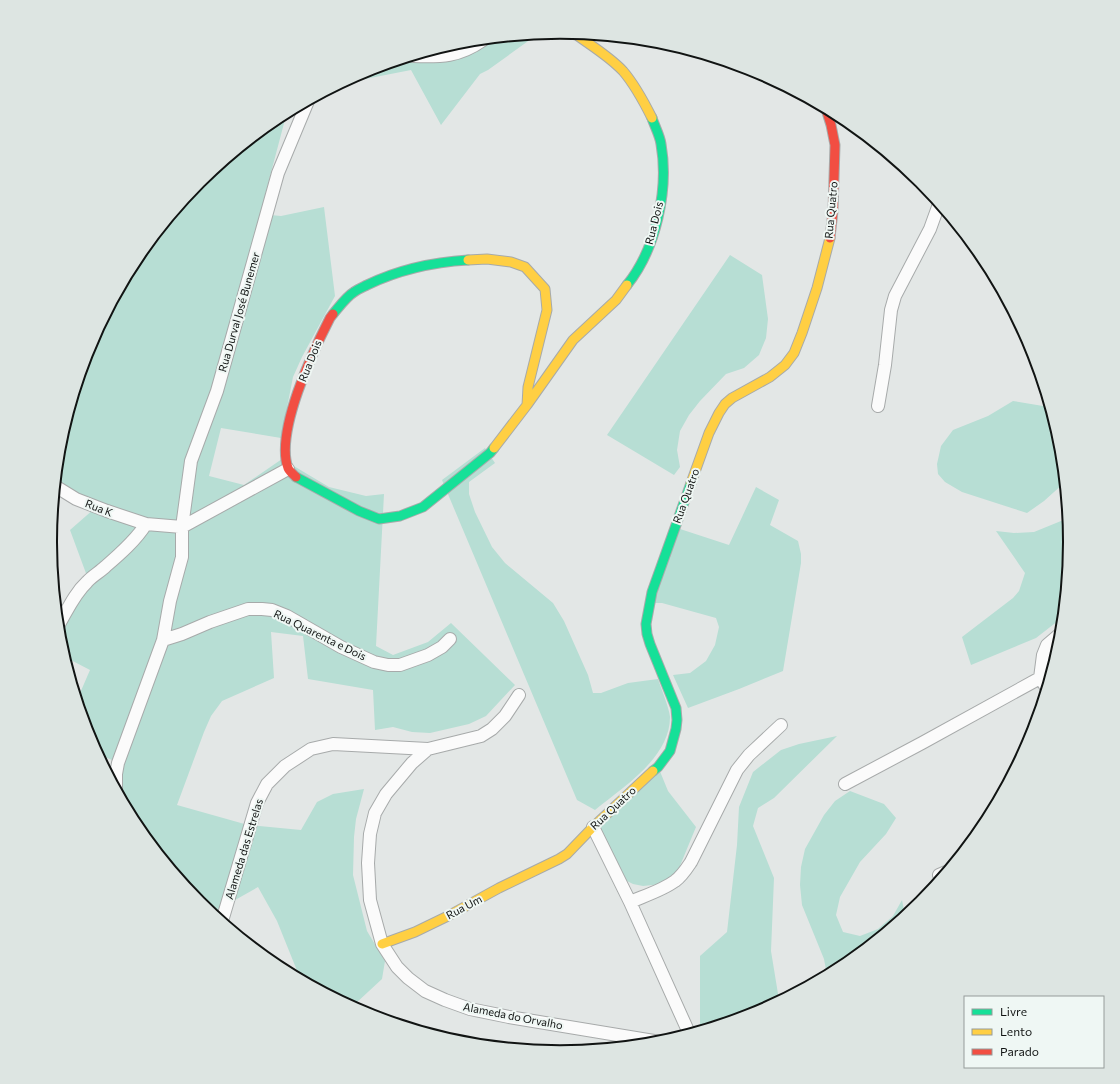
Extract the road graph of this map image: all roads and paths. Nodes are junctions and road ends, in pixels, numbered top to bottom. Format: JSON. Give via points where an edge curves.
{"nodes":[{"id":1,"x":583,"y":40,"type":"edge"},
{"id":2,"x":469,"y":48,"type":"edge"},
{"id":3,"x":430,"y":56,"type":"edge"},
{"id":4,"x":305,"y":109,"type":"edge"},
{"id":5,"x":828,"y":117,"type":"edge"},
{"id":6,"x":937,"y":209,"type":"edge"},
{"id":7,"x":527,"y":405,"type":"junction"},
{"id":8,"x":878,"y":406,"type":"dead end"},
{"id":9,"x":288,"y":469,"type":"junction"},
{"id":10,"x":60,"y":489,"type":"edge"},
{"id":11,"x":146,"y":524,"type":"junction"},
{"id":12,"x":182,"y":526,"type":"junction"},
{"id":13,"x":63,"y":618,"type":"edge"},
{"id":14,"x":450,"y":639,"type":"dead end"},
{"id":15,"x":163,"y":640,"type":"junction"},
{"id":16,"x":1053,"y":640,"type":"edge"},
{"id":17,"x":1043,"y":682,"type":"edge"},
{"id":18,"x":1043,"y":683,"type":"edge"},
{"id":19,"x":519,"y":694,"type":"dead end"},
{"id":20,"x":781,"y":725,"type":"dead end"},
{"id":21,"x":428,"y":749,"type":"junction"},
{"id":22,"x":116,"y":778,"type":"edge"},
{"id":23,"x":845,"y":784,"type":"dead end"},
{"id":24,"x":593,"y":827,"type":"junction"},
{"id":25,"x":545,"y":866,"type":"joint"},
{"id":26,"x":630,"y":902,"type":"junction"},
{"id":27,"x":224,"y":916,"type":"edge"},
{"id":28,"x":382,"y":944,"type":"junction"},
{"id":29,"x":687,"y":1029,"type":"edge"},
{"id":30,"x":639,"y":1039,"type":"edge"}],
"edges":[{"from":1,"to":7,"type":"street","name":"Rua Dois","via":[[623,71],[641,96],[661,143],[662,191],[651,242],[630,282],[616,300],[573,340]]},
{"from":2,"to":3,"type":"street","via":[[447,56]]},
{"from":4,"to":12,"type":"street","name":"Rua Durval José Bunemer","via":[[278,173],[217,390],[190,460]]},
{"from":5,"to":24,"type":"street","name":"Rua Quatro","via":[[835,145],[832,226],[817,288],[802,333],[794,353],[785,365],[758,385],[732,398],[719,413],[709,433],[652,592],[646,624],[650,644],[676,708],[677,720],[670,751],[658,767]]},
{"from":6,"to":8,"type":"street","via":[[930,229],[895,296]]},
{"from":7,"to":9,"type":"street","name":"Rua Dois","via":[[490,454],[423,507],[400,516],[379,519],[359,511],[295,476]]},
{"from":7,"to":9,"type":"street","name":"Rua Dois","via":[[528,387],[547,310],[545,289],[535,277],[525,267],[511,262],[487,259],[450,262],[403,271],[382,277],[352,292],[330,318],[314,350],[292,408],[285,450]]},
{"from":9,"to":12,"type":"street"},
{"from":10,"to":11,"type":"street","name":"Rua K","via":[[76,499]]},
{"from":11,"to":12,"type":"street","name":"Rua K"},
{"from":11,"to":13,"type":"street","via":[[133,541],[78,591]]},
{"from":12,"to":15,"type":"street","via":[[182,557]]},
{"from":14,"to":15,"type":"street","name":"Rua Quarenta e Dois","via":[[428,655],[400,665],[388,665],[374,662],[341,647],[272,610],[248,609]]},
{"from":15,"to":22,"type":"street","via":[[118,763]]},
{"from":16,"to":17,"type":"street","via":[[1047,645],[1043,656]]},
{"from":18,"to":23,"type":"street"},
{"from":19,"to":21,"type":"street","name":"Alameda do Orvalho","via":[[505,716],[481,736]]},
{"from":20,"to":26,"type":"street","via":[[737,770],[692,862],[675,881]]},
{"from":21,"to":27,"type":"street","name":"Alameda das Estrelas","via":[[333,744],[311,749],[285,766],[267,784],[257,803]]},
{"from":21,"to":28,"type":"street","name":"Alameda do Orvalho","via":[[412,763],[386,794],[375,813],[370,834],[370,900]]},
{"from":24,"to":25,"type":"street","name":"Rua Quatro","via":[[567,854]]},
{"from":24,"to":26,"type":"street"},
{"from":25,"to":28,"type":"street","name":"Rua Um","via":[[428,926]]},
{"from":26,"to":29,"type":"street"},
{"from":28,"to":30,"type":"street","name":"Alameda do Orvalho","via":[[397,967],[408,978],[425,991],[445,1000],[470,1009],[509,1017]]}]}
